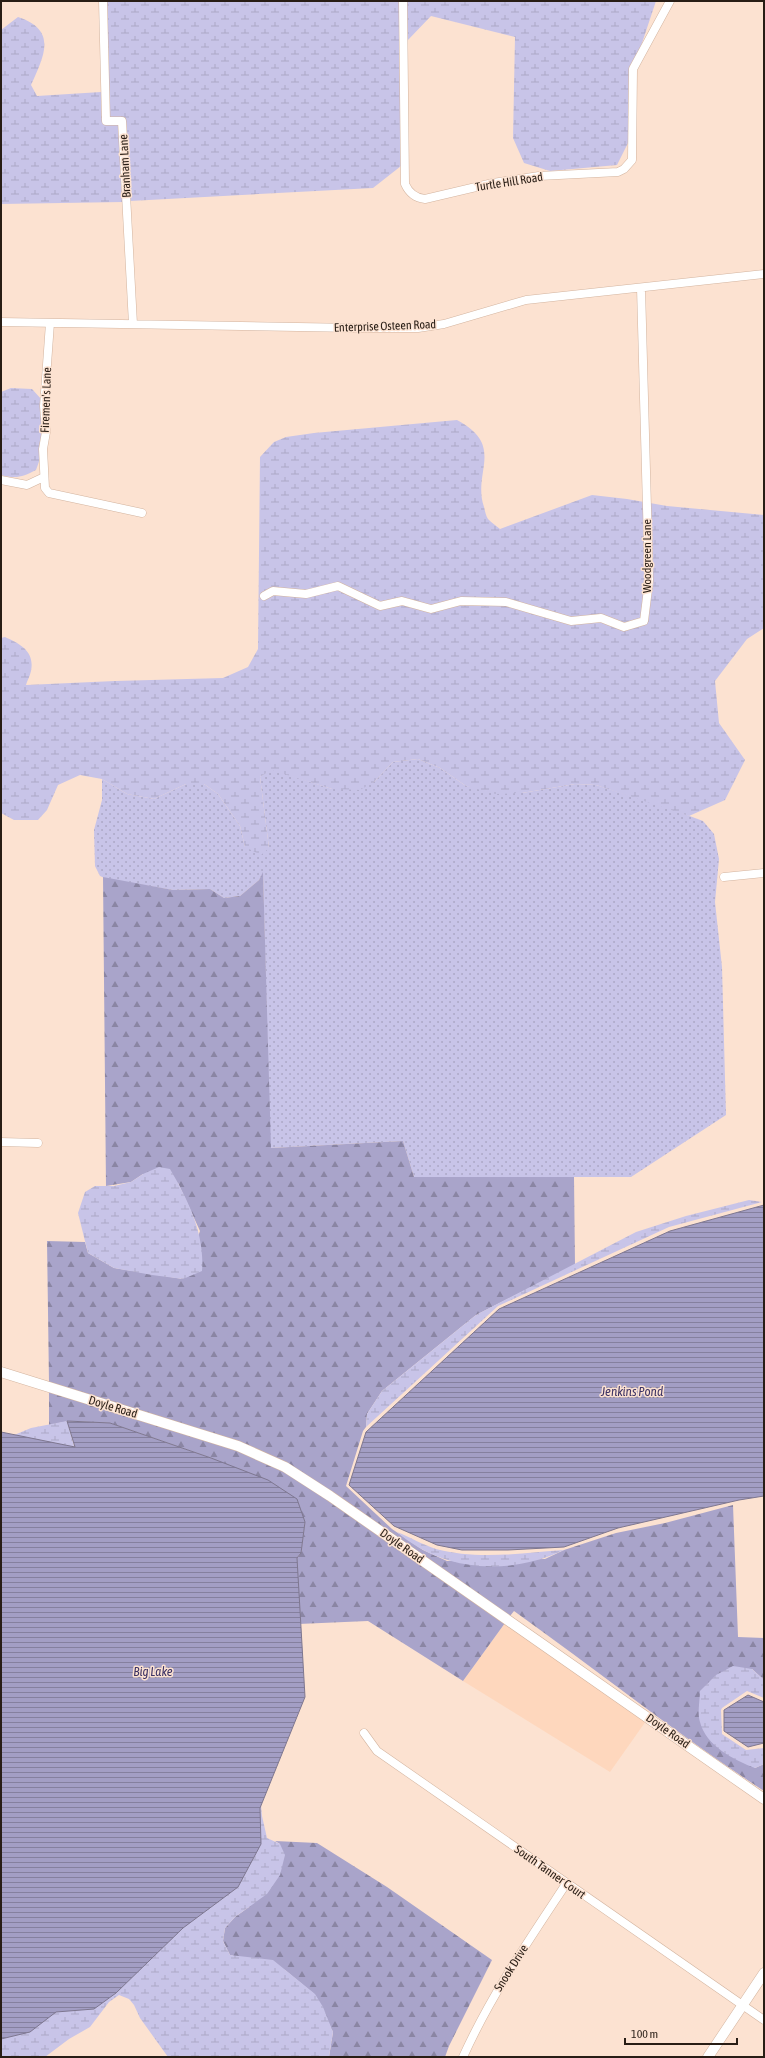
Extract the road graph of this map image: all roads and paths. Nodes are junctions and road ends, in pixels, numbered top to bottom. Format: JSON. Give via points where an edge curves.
{"nodes":[{"id":1,"x":103,"y":1,"type":"edge"},
{"id":2,"x":403,"y":1,"type":"edge"},
{"id":3,"x":670,"y":1,"type":"edge"},
{"id":4,"x":764,"y":274,"type":"edge"},
{"id":5,"x":641,"y":288,"type":"junction"},
{"id":6,"x":1,"y":322,"type":"edge"},
{"id":7,"x":50,"y":323,"type":"junction"},
{"id":8,"x":133,"y":324,"type":"junction"},
{"id":9,"x":44,"y":477,"type":"junction"},
{"id":10,"x":1,"y":480,"type":"edge"},
{"id":11,"x":142,"y":513,"type":"dead end"},
{"id":12,"x":264,"y":596,"type":"dead end"},
{"id":13,"x":764,"y":873,"type":"edge"},
{"id":14,"x":724,"y":877,"type":"dead end"},
{"id":15,"x":1,"y":1142,"type":"edge"},
{"id":16,"x":38,"y":1142,"type":"dead end"},
{"id":17,"x":1,"y":1372,"type":"edge"},
{"id":18,"x":364,"y":1733,"type":"dead end"},
{"id":19,"x":764,"y":1799,"type":"edge"},
{"id":20,"x":566,"y":1884,"type":"junction"},
{"id":21,"x":764,"y":1973,"type":"edge"},
{"id":22,"x":743,"y":2003,"type":"junction"},
{"id":23,"x":764,"y":2020,"type":"edge"},
{"id":24,"x":464,"y":2057,"type":"edge"},
{"id":25,"x":708,"y":2057,"type":"edge"}],
"edges":[{"from":1,"to":8,"type":"street","name":"Branham Lane","via":[[106,121],[122,121]]},
{"from":2,"to":3,"type":"street","name":"Turtle Hill Road","via":[[405,184],[408,191],[418,198],[425,199],[494,183],[539,176],[618,172],[624,169],[632,160],[634,69]]},
{"from":4,"to":5,"type":"street","name":"Enterprise Osteen Road"},
{"from":5,"to":8,"type":"street","name":"Enterprise Osteen Road","via":[[526,300],[444,324],[418,328]]},
{"from":5,"to":12,"type":"street","name":"Woodgreen Lane","via":[[649,580],[644,621],[624,627],[601,618],[571,621],[506,602],[461,601],[431,609],[402,601],[380,606],[338,586],[306,594],[273,591]]},
{"from":6,"to":7,"type":"street","name":"Enterprise Osteen Road"},
{"from":7,"to":8,"type":"street","name":"Enterprise Osteen Road"},
{"from":7,"to":9,"type":"street","name":"Firemen's Lane","via":[[44,406]]},
{"from":9,"to":10,"type":"street","via":[[27,485]]},
{"from":9,"to":11,"type":"street","name":"Firemen's Lane","via":[[45,488],[50,493]]},
{"from":13,"to":14,"type":"street"},
{"from":15,"to":16,"type":"street"},
{"from":17,"to":19,"type":"main road","name":"Doyle Road","via":[[238,1446],[285,1467]]},
{"from":18,"to":20,"type":"street","name":"South Tanner Court","via":[[377,1751]]},
{"from":20,"to":22,"type":"street","name":"South Tanner Court"},
{"from":20,"to":24,"type":"street","name":"Snook Drive","via":[[502,1982]]},
{"from":21,"to":22,"type":"main road"},
{"from":22,"to":23,"type":"street","name":"South Tanner Court"},
{"from":22,"to":25,"type":"main road"}]}
